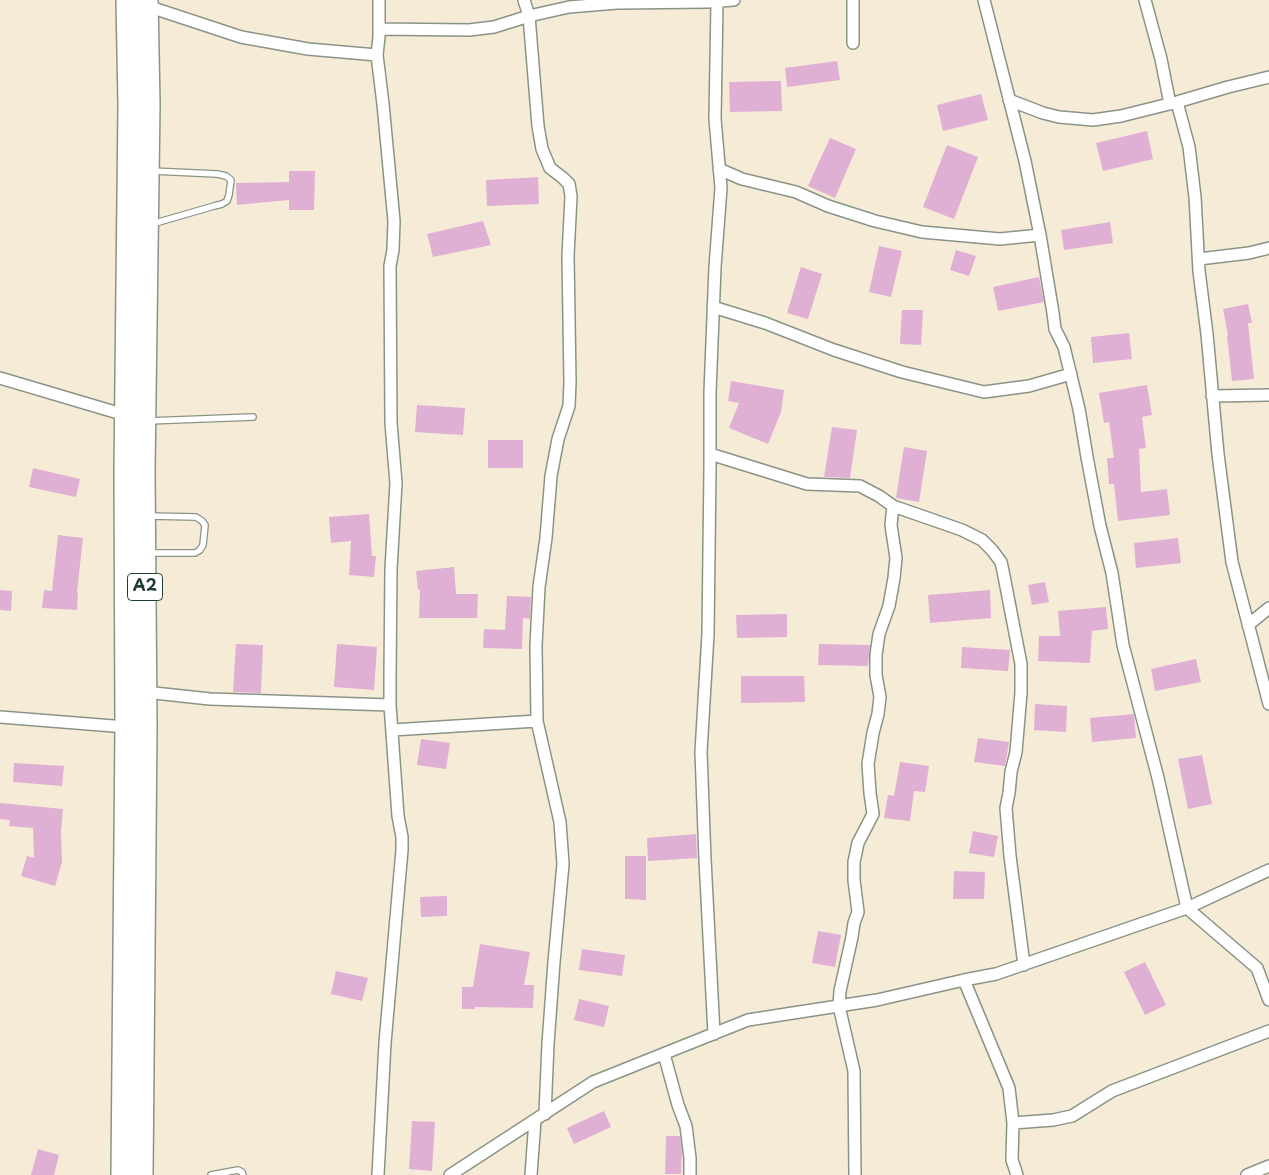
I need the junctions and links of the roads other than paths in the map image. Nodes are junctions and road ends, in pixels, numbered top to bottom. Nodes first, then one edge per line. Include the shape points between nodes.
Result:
1 (379, 0) edge
2 (524, 0) edge
3 (734, 0) edge
4 (853, 0) edge
5 (984, 0) edge
6 (1145, 0) edge
7 (662, 1) edge
8 (140, 2) edge
9 (717, 2) junction
10 (529, 16) junction
11 (379, 29) junction
12 (852, 43) dead end
13 (377, 55) junction
14 (1269, 77) edge
15 (1009, 100) junction
16 (1174, 103) junction
17 (148, 170) junction
18 (719, 170) junction
19 (147, 225) junction
20 (1040, 235) junction
21 (1269, 248) edge
22 (1198, 259) junction
23 (713, 307) junction
24 (1071, 374) junction
25 (0, 378) edge
26 (1269, 395) edge
27 (1212, 396) junction
28 (125, 415) junction
29 (252, 417) dead end
30 (145, 421) junction
31 (710, 454) junction
32 (892, 506) junction
33 (144, 515) junction
34 (144, 553) junction
35 (1269, 608) edge
36 (1248, 625) junction
37 (145, 692) junction
38 (1269, 704) edge
39 (390, 705) junction
40 (0, 717) edge
41 (537, 721) junction
42 (126, 727) junction
43 (392, 730) junction
44 (1269, 870) edge
45 (1187, 908) junction
46 (1024, 965) junction
47 (964, 980) junction
48 (1269, 1000) edge
49 (839, 1006) junction
50 (1269, 1031) edge
51 (714, 1034) junction
52 (664, 1054) junction
53 (545, 1114) junction
54 (535, 1120) junction
55 (1013, 1124) junction
56 (1269, 1166) edge
57 (122, 1175) edge
58 (142, 1175) edge
59 (211, 1175) edge
60 (243, 1175) edge
61 (378, 1175) edge
62 (450, 1175) edge
63 (531, 1175) edge
64 (690, 1175) edge
65 (855, 1175) edge
66 (1016, 1175) edge
67 (1247, 1175) edge

1 - 11 street
2 - 10 street
3 - 9 street
4 - 12 street
5 - 15 street
6 - 16 street
7 - 9 street
7 - 10 street via 569,7
8 - 13 street via 241,37 308,49
8 - 17 highway, A2 via 149,104
8 - 28 highway, A2 via 129,104
9 - 18 street
10 - 11 street via 494,27 469,30
10 - 41 street via 542,149 550,168 569,184 571,196 569,406 551,476 539,587
11 - 13 street
13 - 39 street via 394,221 390,266 391,423 396,483
14 - 16 street
15 - 16 street via 1044,114 1093,120
15 - 20 street
16 - 22 street via 1189,147
17 - 19 highway, A2
17 - 19 lane via 217,174 231,180 227,201 222,204
18 - 20 street via 796,192 875,221 922,232 1000,239
18 - 23 street via 721,188
19 - 30 highway, A2
20 - 24 street via 1055,329
21 - 22 street
22 - 27 street
23 - 24 street via 902,372 984,392 1029,386
23 - 31 street
24 - 45 street via 1112,573 1123,644
25 - 28 street
26 - 27 street
27 - 36 street via 1232,562
28 - 42 highway, A2
29 - 30 lane
30 - 33 highway, A2
31 - 32 street via 807,484 860,486
31 - 51 street via 708,634 701,752
32 - 46 street via 982,540 992,550 1003,571 1021,664 1016,752 1006,808
32 - 49 street via 896,558 889,606 876,655 880,697 868,764 873,814 858,843 854,862 858,912
33 - 34 highway, A2
33 - 34 lane via 196,517 205,525 200,550
34 - 37 highway, A2
35 - 36 street
36 - 38 street
37 - 39 street via 210,699
37 - 58 highway, A2
39 - 43 street
40 - 42 street
41 - 43 street
41 - 53 street via 560,822 563,864
42 - 57 highway, A2
43 - 61 street via 402,850 385,1043
44 - 45 street
45 - 46 street
45 - 48 street via 1256,968
46 - 47 street
47 - 49 street
47 - 55 street via 1009,1088
49 - 51 street via 748,1020
49 - 65 street via 854,1071
50 - 55 street via 1112,1091 1072,1116
51 - 52 street
52 - 53 street via 593,1082
52 - 64 street via 686,1126
53 - 54 street
54 - 62 street
54 - 63 street
55 - 66 street via 1012,1160
56 - 67 street
59 - 60 lane via 238,1170

